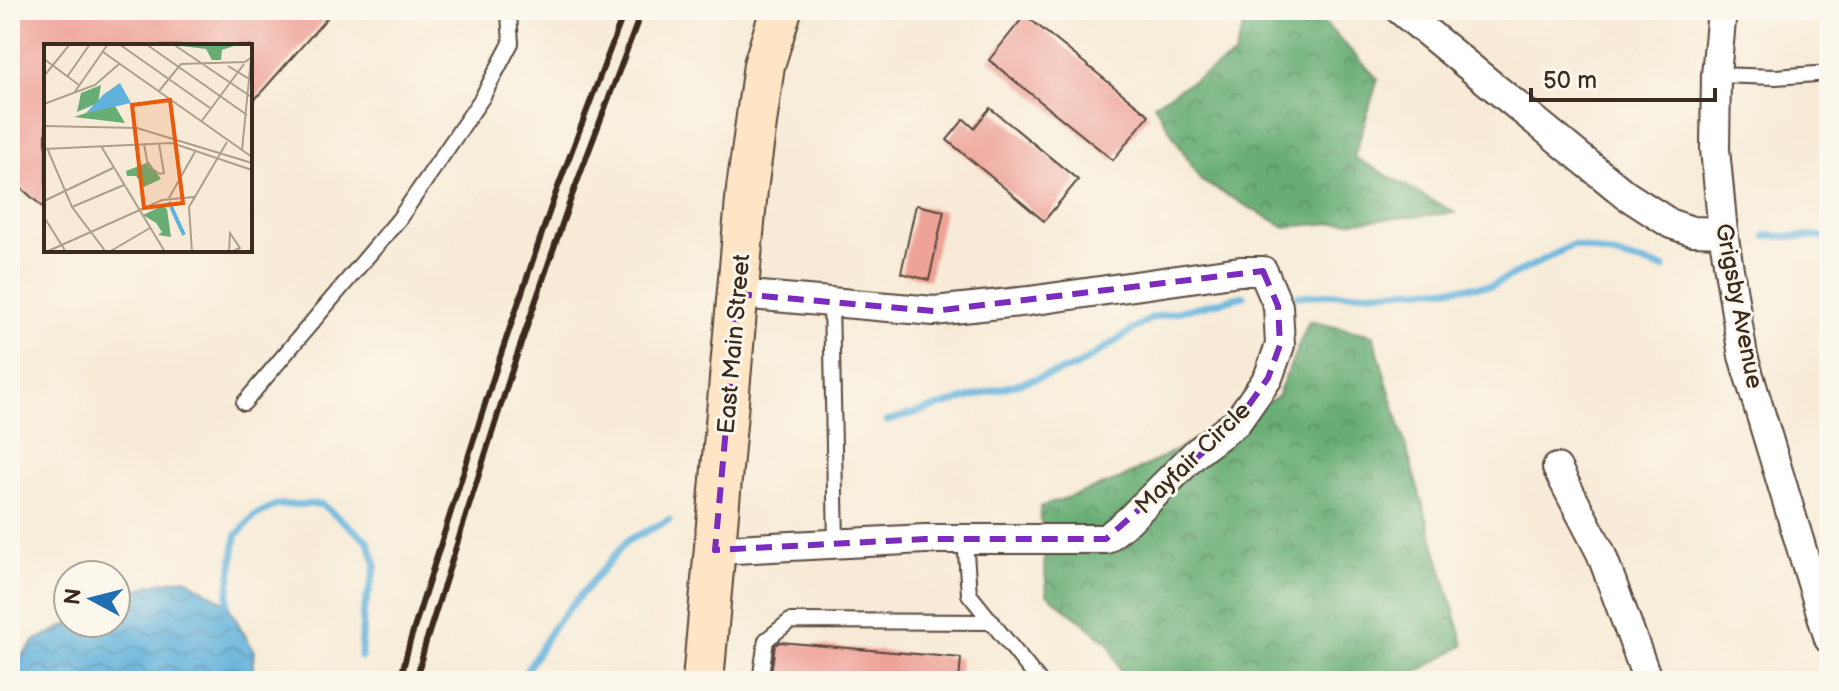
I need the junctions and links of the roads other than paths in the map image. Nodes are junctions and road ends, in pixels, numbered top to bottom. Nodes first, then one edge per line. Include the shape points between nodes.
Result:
1 (504, 10) edge
2 (781, 10) edge
3 (1400, 10) edge
4 (1722, 10) edge
5 (1829, 73) edge
6 (1716, 75) junction
7 (1723, 232) junction
8 (738, 294) junction
9 (831, 302) junction
10 (244, 403) dead end
11 (1557, 468) dead end
12 (965, 539) junction
13 (836, 543) junction
14 (715, 550) junction
15 (992, 622) junction
16 (1829, 639) edge
17 (703, 681) edge
18 (760, 681) edge
19 (1039, 681) edge
20 (1648, 681) edge

1 - 10 lane via 511,43 482,98 399,219
2 - 8 main road, East Main Street via 757,109
3 - 7 street via 1635,201 1671,224
4 - 6 street, Grigsby Avenue
5 - 6 lane
6 - 7 street, Grigsby Avenue via 1715,149
7 - 16 street, Grigsby Avenue via 1743,356
8 - 9 street, Mayfair Circle
8 - 14 main road, East Main Street
9 - 12 street, Mayfair Circle via 934,311 1263,271 1278,306 1280,345 1268,378 1237,422 1196,453 1129,520 1106,539
9 - 13 lane
11 - 20 street via 1601,553
12 - 13 street, Mayfair Circle
12 - 15 lane via 969,594
13 - 14 street, Mayfair Circle
14 - 17 main road, East Main Street
15 - 18 lane via 790,621 766,640
15 - 19 lane

